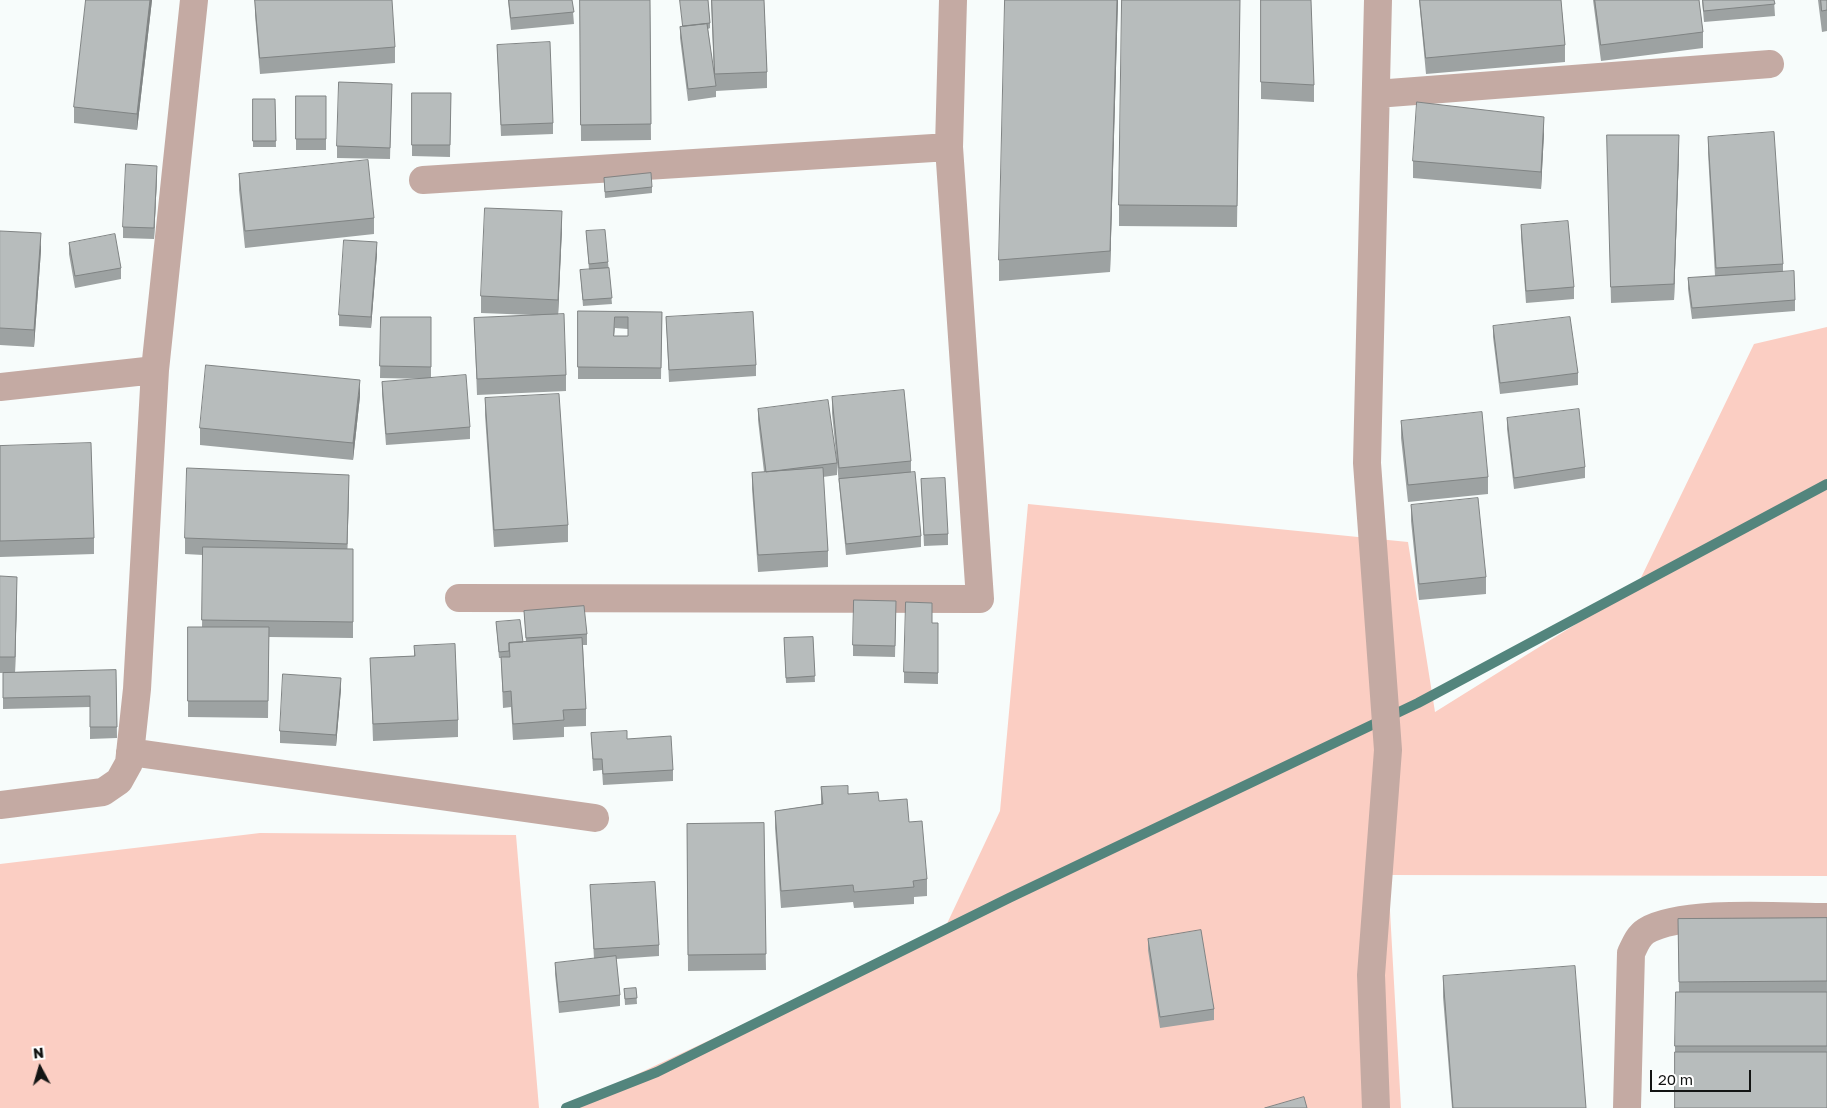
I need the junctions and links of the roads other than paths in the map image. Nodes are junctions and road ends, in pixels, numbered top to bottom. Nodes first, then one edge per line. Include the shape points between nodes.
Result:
1 (194, 0) edge
2 (953, 0) edge
3 (1378, 0) edge
4 (1770, 64) dead end
5 (1376, 94) junction
6 (949, 147) junction
7 (423, 180) dead end
8 (155, 370) junction
9 (0, 387) edge
10 (459, 598) dead end
11 (130, 752) junction
12 (0, 805) edge
13 (595, 818) dead end
14 (1827, 917) edge
15 (1376, 1108) edge
16 (1627, 1108) edge

1 - 8 street
2 - 6 street
3 - 5 street
4 - 5 street
5 - 15 street via 1367,463 1388,750 1371,975
6 - 7 street
6 - 10 street via 980,599
8 - 9 street
8 - 11 street via 137,689
11 - 12 street via 129,763 119,781 103,792
11 - 13 street
14 - 16 street via 1686,918 1646,931 1638,938 1631,953

